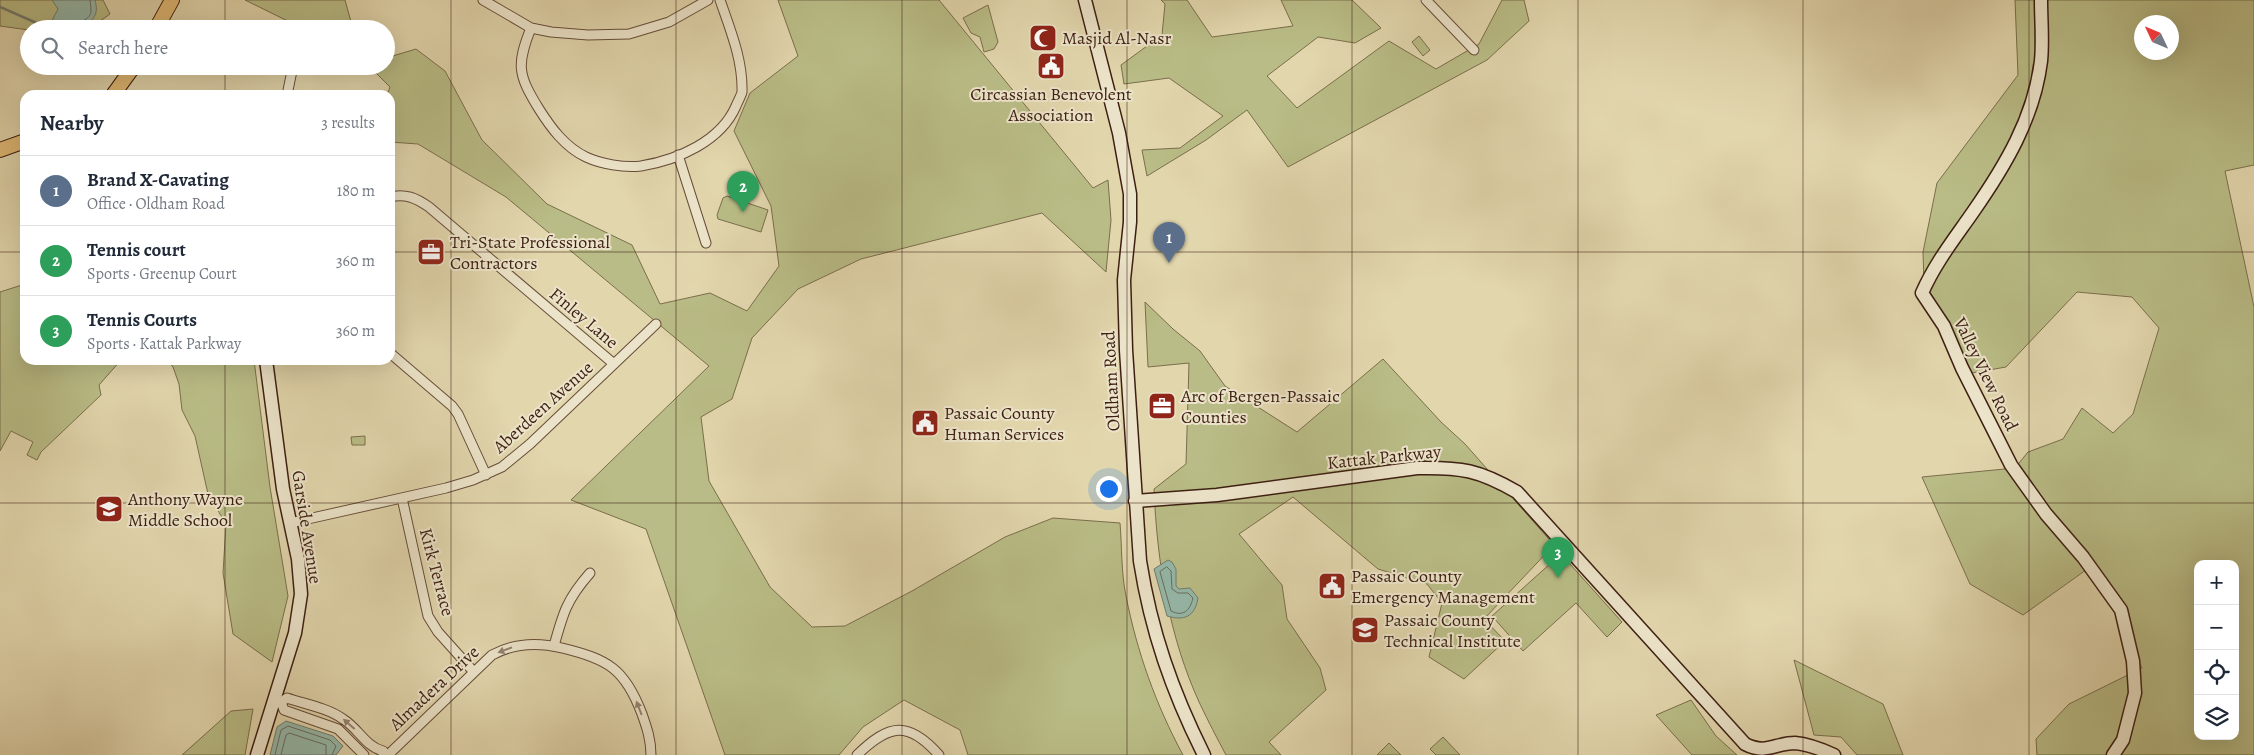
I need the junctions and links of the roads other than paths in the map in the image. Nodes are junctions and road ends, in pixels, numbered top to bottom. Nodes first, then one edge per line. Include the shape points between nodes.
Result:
1 (172, 0) edge
2 (483, 0) edge
3 (708, 0) edge
4 (720, 0) edge
5 (1085, 0) edge
6 (1426, 0) edge
7 (2041, 0) edge
8 (161, 20) edge
9 (531, 28) junction
10 (1474, 50) dead end
11 (127, 75) edge
12 (291, 75) edge
13 (117, 90) edge
14 (288, 90) edge
15 (20, 142) edge
16 (0, 150) edge
17 (678, 155) junction
18 (395, 196) edge
19 (706, 243) dead end
20 (656, 324) dead end
21 (395, 358) edge
22 (614, 364) junction
23 (267, 365) edge
24 (486, 475) junction
25 (402, 498) junction
26 (1135, 501) junction
27 (290, 523) junction
28 (590, 573) dead end
29 (554, 646) junction
30 (473, 671) junction
31 (277, 701) junction
32 (257, 755) edge
33 (364, 755) edge
34 (383, 755) edge
35 (388, 755) edge
36 (651, 755) edge
37 (858, 755) edge
38 (939, 755) edge
39 (1204, 755) edge
40 (1834, 755) edge
41 (2113, 755) edge

1 - 8 main road
2 - 9 street
3 - 9 street via 669,22 629,34 588,35
4 - 17 street via 738,54 742,93 731,117 713,137
5 - 26 street, Oldham Road via 1120,133 1130,194 1124,280
6 - 10 street
7 - 41 street, Valley View Road via 2041,61 2035,94 2024,125 2000,171 1934,268 1922,293 1944,326 2011,465 2121,610 2133,661 2135,693 2123,740
9 - 17 street via 520,68 524,84 548,124 565,143 586,157 618,166 641,166
11 - 13 main road
12 - 14 street
15 - 16 main road
17 - 19 street
18 - 22 street, Finley Lane via 410,196 429,207
20 - 22 street, Aberdeen Avenue
21 - 24 street via 452,406
22 - 24 street, Aberdeen Avenue via 512,460
23 - 27 street, Garside Avenue
24 - 25 street, Aberdeen Avenue
25 - 27 street, Aberdeen Avenue
25 - 30 street, Kirk Terrace via 428,616
26 - 39 street, Oldham Road via 1140,561 1152,625 1182,711
26 - 40 street, Kattak Parkway via 1217,495 1417,468 1450,467 1476,472 1517,492 1745,744 1771,750 1798,743
27 - 31 street, Garside Avenue via 301,594 295,633
28 - 29 street via 566,606
29 -> 30 street, Almadera Drive via 529,644 508,648 492,655
36 -> 29 street, Almadera Drive via 649,734 627,682 596,657
30 - 35 street, Almadera Drive
31 - 32 street, Garside Avenue
31 - 33 street via 284,710 338,729
34 -> 31 street via 383,751 374,749 339,716 287,698
37 - 38 street via 880,734 903,730 922,738

